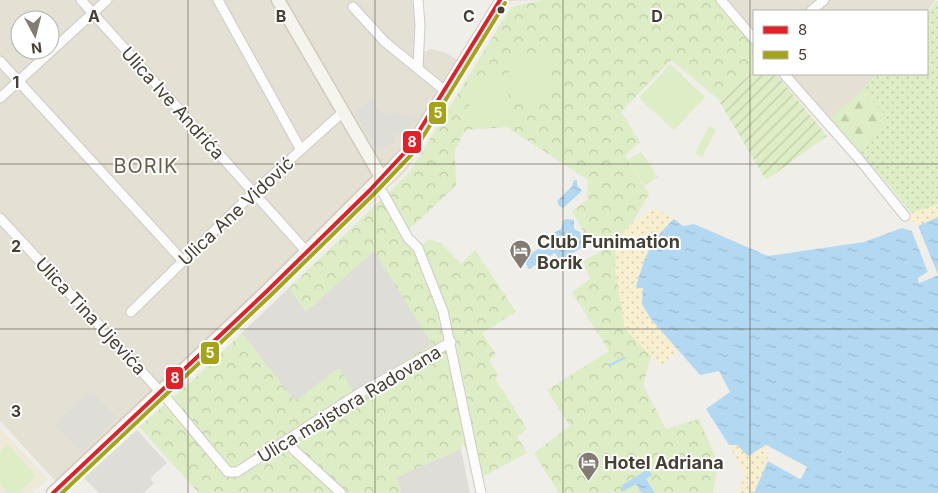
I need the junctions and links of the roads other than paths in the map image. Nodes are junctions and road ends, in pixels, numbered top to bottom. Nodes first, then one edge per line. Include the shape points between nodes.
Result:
1 (81, 0) edge
2 (107, 0) edge
3 (218, 0) edge
4 (278, 0) edge
5 (418, 0) edge
6 (500, 0) edge
7 (722, 0) edge
8 (824, 0) edge
9 (353, 7) dead end
10 (812, 10) edge
11 (93, 13) junction
12 (753, 37) edge
13 (0, 60) edge
14 (418, 68) junction
15 (785, 75) edge
16 (19, 81) junction
17 (444, 90) junction
18 (0, 98) edge
19 (342, 112) junction
20 (301, 150) junction
21 (382, 177) junction
22 (254, 192) junction
23 (383, 193) dead end
24 (904, 216) dead end
25 (0, 218) edge
26 (306, 251) junction
27 (183, 261) junction
28 (131, 312) dead end
29 (451, 342) junction
30 (161, 392) junction
31 (287, 439) junction
32 (53, 493) edge
33 (342, 493) edge
34 (481, 493) edge

1 - 11 street, Ulica Ive Andrića
2 - 11 street
3 - 20 street
4 - 19 street
5 - 14 street
6 - 17 street
7 - 12 street
8 - 10 street
9 - 14 street via 385,42
11 - 16 street
11 - 22 street, Ulica Ive Andrića
13 - 16 street
14 - 17 street
15 - 24 street
16 - 18 street
16 - 27 street
17 - 21 street via 408,149
19 - 20 street, Ulica Ane Vidović
19 - 21 street
20 - 22 street, Ulica Ane Vidović
21 - 26 street
22 - 26 street, Ulica Ive Andrića
22 - 27 street, Ulica Ane Vidović
23 - 29 street via 408,238 418,248 444,311
25 - 30 street, Ulica Tina Ujevića
26 - 30 street
27 - 28 street, Ulica Ane Vidović
29 - 31 street, Ulica majstora Radovana via 358,394
29 - 34 street, Ulica majstora Radovana
30 - 31 street, Ulica majstora Radovana via 228,472 237,472
30 - 32 street
31 - 33 street via 294,450

